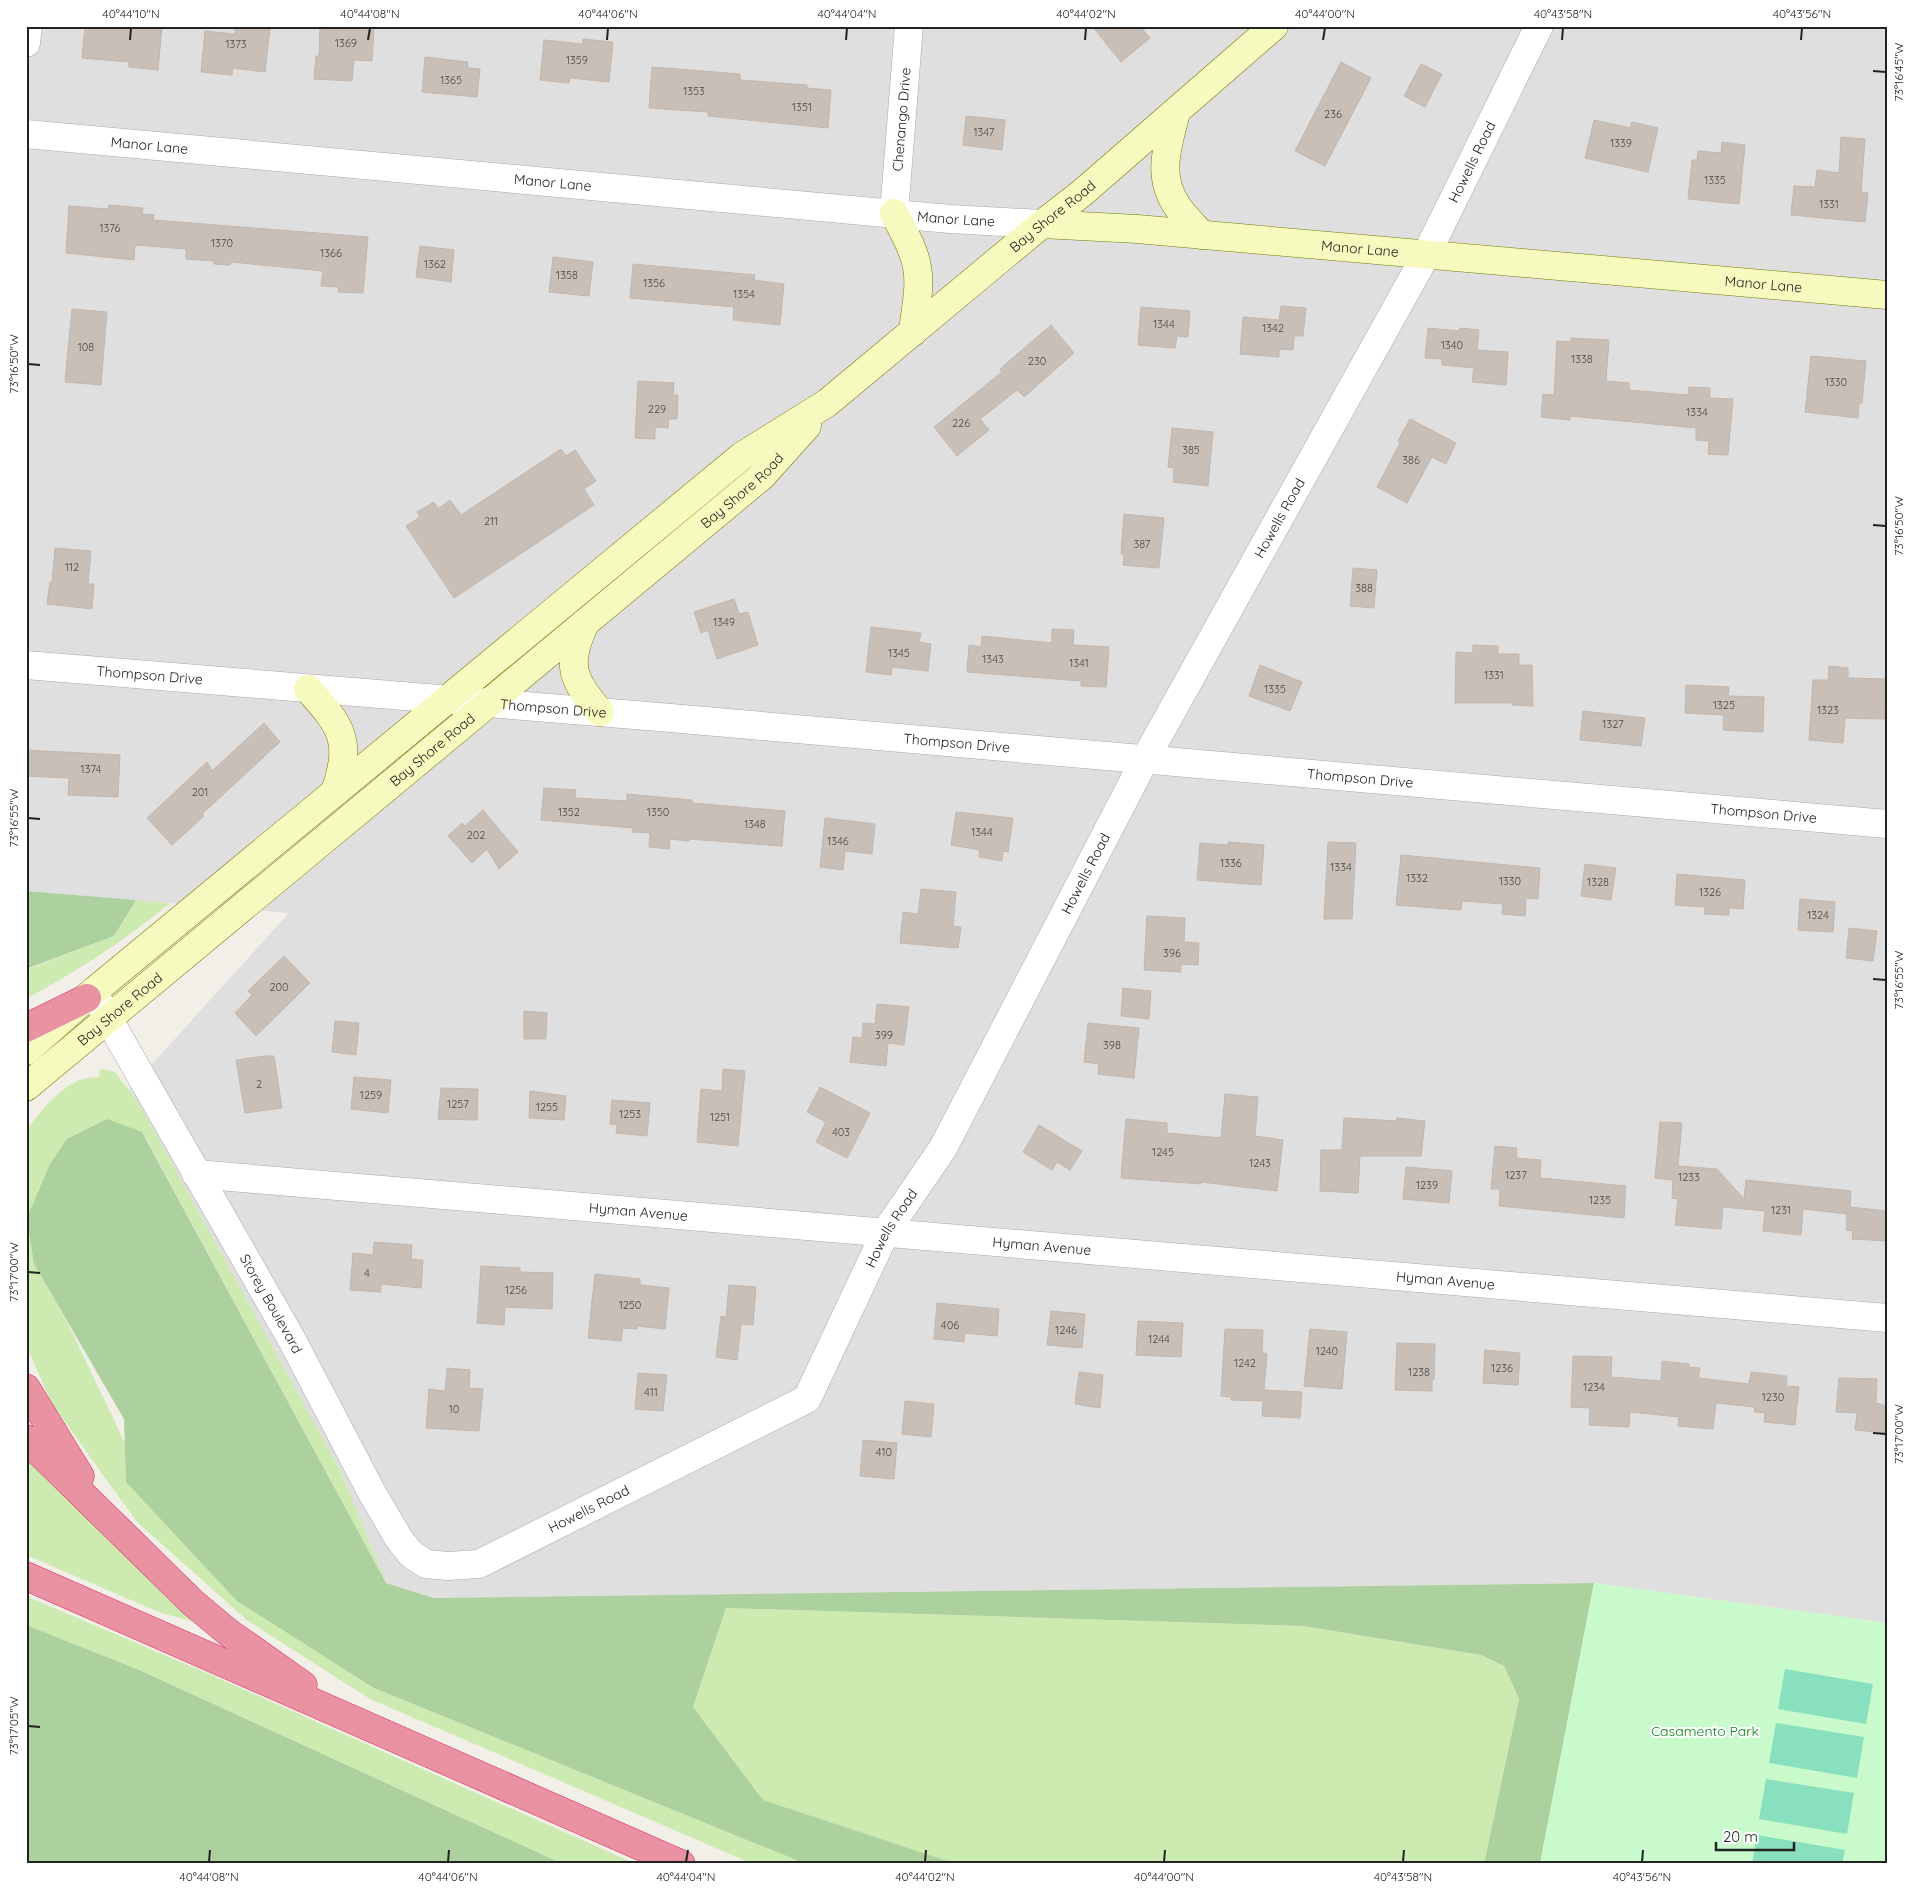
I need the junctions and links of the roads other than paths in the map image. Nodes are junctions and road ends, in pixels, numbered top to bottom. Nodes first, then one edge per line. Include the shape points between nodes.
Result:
1 (28, 26) edge
2 (909, 26) edge
3 (1274, 26) edge
4 (1540, 26) edge
5 (26, 43) edge
6 (1176, 112) junction
7 (26, 134) edge
8 (894, 213) junction
9 (1042, 224) junction
10 (1202, 235) junction
11 (1426, 255) junction
12 (1887, 295) edge
13 (912, 332) junction
14 (827, 403) junction
15 (585, 623) junction
16 (26, 665) edge
17 (308, 689) junction
18 (448, 700) junction
19 (487, 703) junction
20 (600, 712) junction
21 (1144, 761) junction
22 (335, 792) junction
23 (1887, 824) edge
24 (90, 995) junction
25 (107, 1019) junction
26 (26, 1028) edge
27 (26, 1051) edge
28 (26, 1087) edge
29 (196, 1174) junction
30 (885, 1233) junction
31 (1887, 1318) edge
32 (26, 1388) edge
33 (26, 1439) edge
34 (107, 1518) junction
35 (480, 1564) joint
36 (26, 1576) edge
37 (357, 1722) junction
38 (681, 1864) edge

1 - 5 street
2 - 8 street, Chenango Drive
3 - 6 main road, Bay Shore Road
4 - 11 street, Howells Road
6 - 9 main road, Bay Shore Road
6 - 10 main road via 1165,161 1165,182 1178,207
7 - 8 street, Manor Lane
8 - 9 street, Manor Lane
8 - 13 main road via 917,265 918,290
9 - 10 main road, Manor Lane
9 - 13 main road, Bay Shore Road
10 - 11 main road, Manor Lane
11 - 12 main road, Manor Lane
11 - 21 street, Howells Road
13 - 14 main road, Bay Shore Road
14 - 15 main road, Bay Shore Road via 762,476
14 - 18 main road, Bay Shore Road via 742,456
15 - 19 main road, Bay Shore Road
15 - 20 main road via 577,640 573,663 580,687
16 - 17 street, Thompson Drive
17 - 18 street, Thompson Drive
17 - 22 main road via 334,720 342,739 344,755
18 - 19 street, Thompson Drive
18 - 22 main road, Bay Shore Road
19 - 20 street, Thompson Drive
19 - 25 main road, Bay Shore Road
20 - 21 street, Thompson Drive
21 - 23 street, Thompson Drive
21 - 30 street, Howells Road via 942,1148
22 - 24 main road, Bay Shore Road
24 - 25 street, Storey Boulevard
24 - 26 highway
24 - 27 main road, Bay Shore Road
25 - 28 main road, Bay Shore Road
25 - 29 street, Storey Boulevard
29 - 30 street, Hyman Avenue
29 - 35 street, Storey Boulevard via 292,1340 399,1539 411,1554 426,1564
30 - 31 street, Hyman Avenue
30 - 35 street, Howells Road via 807,1399
32 - 34 highway
33 - 34 highway
34 - 37 highway via 217,1623
36 - 37 highway
37 - 38 highway

